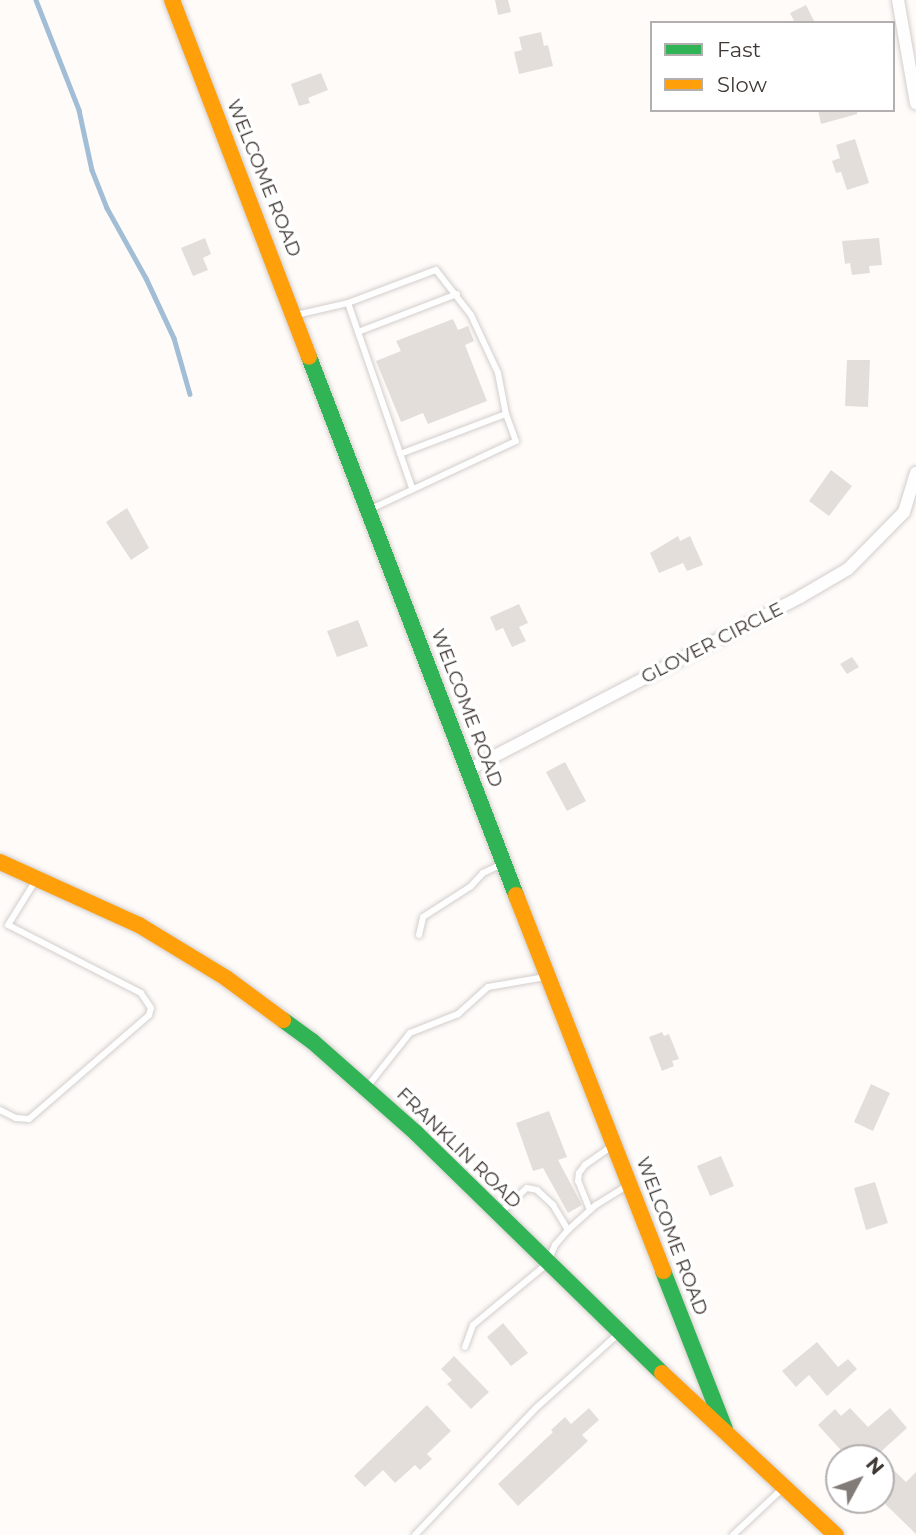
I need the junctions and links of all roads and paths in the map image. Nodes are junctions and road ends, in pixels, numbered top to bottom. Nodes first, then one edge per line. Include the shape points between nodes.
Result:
1 (172, 0) edge
2 (898, 0) edge
3 (916, 103) edge
4 (457, 294) junction
5 (348, 303) junction
6 (296, 315) junction
7 (358, 332) junction
8 (506, 414) junction
9 (400, 454) junction
10 (916, 473) edge
11 (412, 488) junction
12 (369, 509) junction
13 (468, 770) junction
14 (0, 862) edge
15 (504, 863) junction
16 (37, 878) junction
17 (0, 922) edge
18 (8, 925) junction
19 (419, 935) dead end
20 (547, 976) junction
21 (366, 1088) junction
22 (0, 1110) edge
23 (614, 1145) junction
24 (629, 1185) junction
25 (590, 1210) junction
26 (498, 1215) junction
27 (568, 1230) junction
28 (547, 1264) junction
29 (619, 1334) junction
30 (465, 1347) dead end
31 (725, 1429) junction
32 (784, 1486) junction
33 (415, 1535) edge
34 (733, 1535) edge
35 (836, 1535) edge

1 - 6 street, WELCOME ROAD
2 - 3 street
4 - 5 lane via 436,270
4 - 7 lane
4 - 8 lane via 498,373
5 - 6 lane
5 - 7 lane
6 - 12 street, WELCOME ROAD
7 - 9 lane
8 - 9 lane
8 - 11 lane via 516,441
9 - 11 lane
10 - 13 street, GLOVER CIRCLE via 904,512 848,569
11 - 12 lane
12 - 13 street, WELCOME ROAD
13 - 15 street, WELCOME ROAD
14 - 16 street, FRANKLIN ROAD
15 - 19 lane via 483,873 423,918
15 - 20 street, WELCOME ROAD
16 - 18 lane
16 - 21 street, FRANKLIN ROAD via 139,925 226,978 312,1041
17 - 18 lane
18 - 22 lane via 142,993 151,1008 149,1015 29,1119
20 - 21 lane via 488,986 458,1014 410,1033
20 - 23 street, WELCOME ROAD
21 - 26 street, FRANKLIN ROAD
23 - 24 street, WELCOME ROAD
23 - 25 lane via 579,1173
24 - 25 lane
24 - 31 street, WELCOME ROAD
25 - 27 lane
26 - 27 lane via 527,1188 537,1190
26 - 28 street, FRANKLIN ROAD
27 - 28 lane
28 - 29 street, FRANKLIN ROAD
28 - 30 lane via 473,1325
29 - 31 street, FRANKLIN ROAD
29 - 33 lane via 536,1408
31 - 32 street, FRANKLIN ROAD
32 - 34 lane
32 - 35 street, FRANKLIN ROAD

